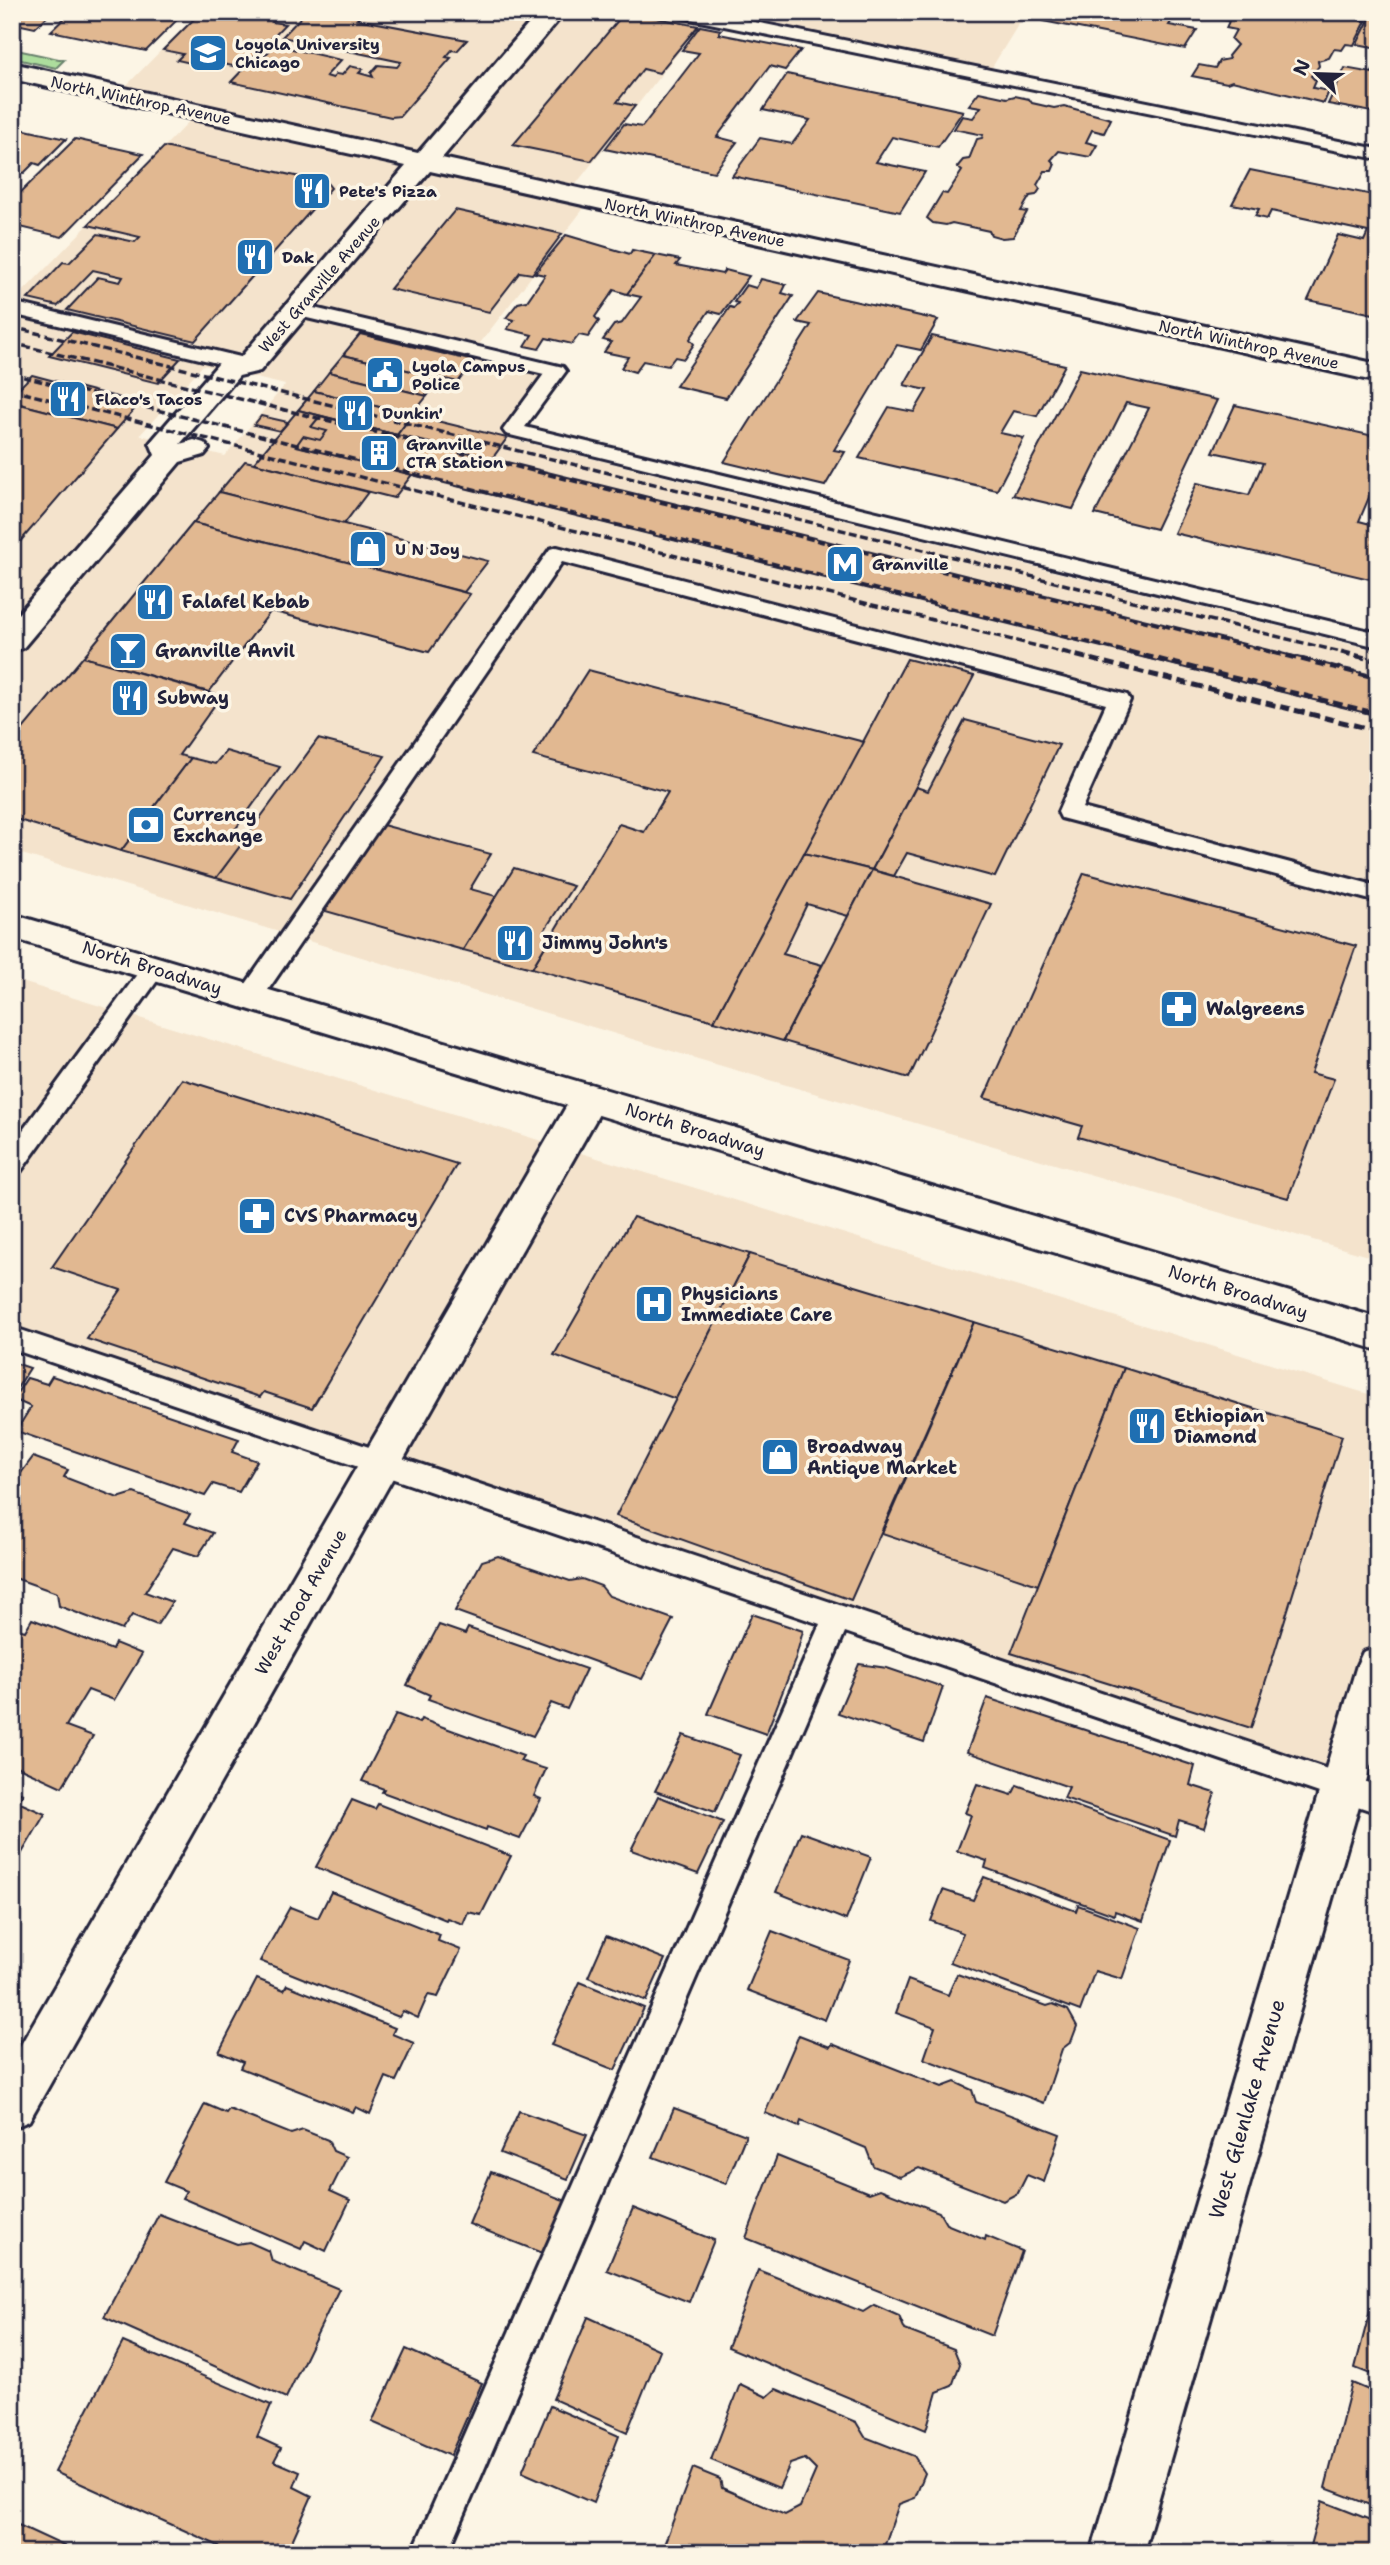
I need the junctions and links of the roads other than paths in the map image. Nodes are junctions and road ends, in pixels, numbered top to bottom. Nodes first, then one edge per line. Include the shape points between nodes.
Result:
1 (553, 12) edge
2 (680, 12) edge
3 (12, 72) edge
4 (1378, 154) edge
5 (424, 162) junction
6 (12, 307) edge
7 (298, 310) junction
8 (250, 365) junction
9 (1378, 373) edge
10 (1378, 640) edge
11 (12, 641) edge
12 (1378, 894) edge
13 (12, 926) edge
14 (154, 968) junction
15 (250, 997) junction
16 (590, 1098) junction
17 (12, 1164) edge
18 (1378, 1335) edge
19 (12, 1338) edge
20 (381, 1462) junction
21 (837, 1617) junction
22 (1378, 1665) edge
23 (1360, 1794) edge
24 (12, 2105) edge
25 (430, 2553) edge
26 (1117, 2553) edge

1 - 5 street, West Granville Avenue
2 - 4 lane
3 - 5 street, North Winthrop Avenue
5 - 7 street, West Granville Avenue
5 - 9 street, North Winthrop Avenue
6 - 8 lane
7 - 8 street, West Granville Avenue
7 - 10 lane via 556,371 513,430
8 - 11 street, West Granville Avenue via 258,376 194,450 170,456
12 - 15 lane via 1069,812 1119,700 557,554
13 - 14 street, North Broadway
14 - 15 street, North Broadway
14 - 17 lane
15 - 16 street, North Broadway
16 - 18 street, North Broadway
16 - 20 street, West Hood Avenue
19 - 20 lane
20 - 21 lane
20 - 24 street, West Hood Avenue
21 - 23 lane
21 - 25 lane
22 - 23 street, West Glenlake Avenue
23 - 26 street, West Glenlake Avenue

